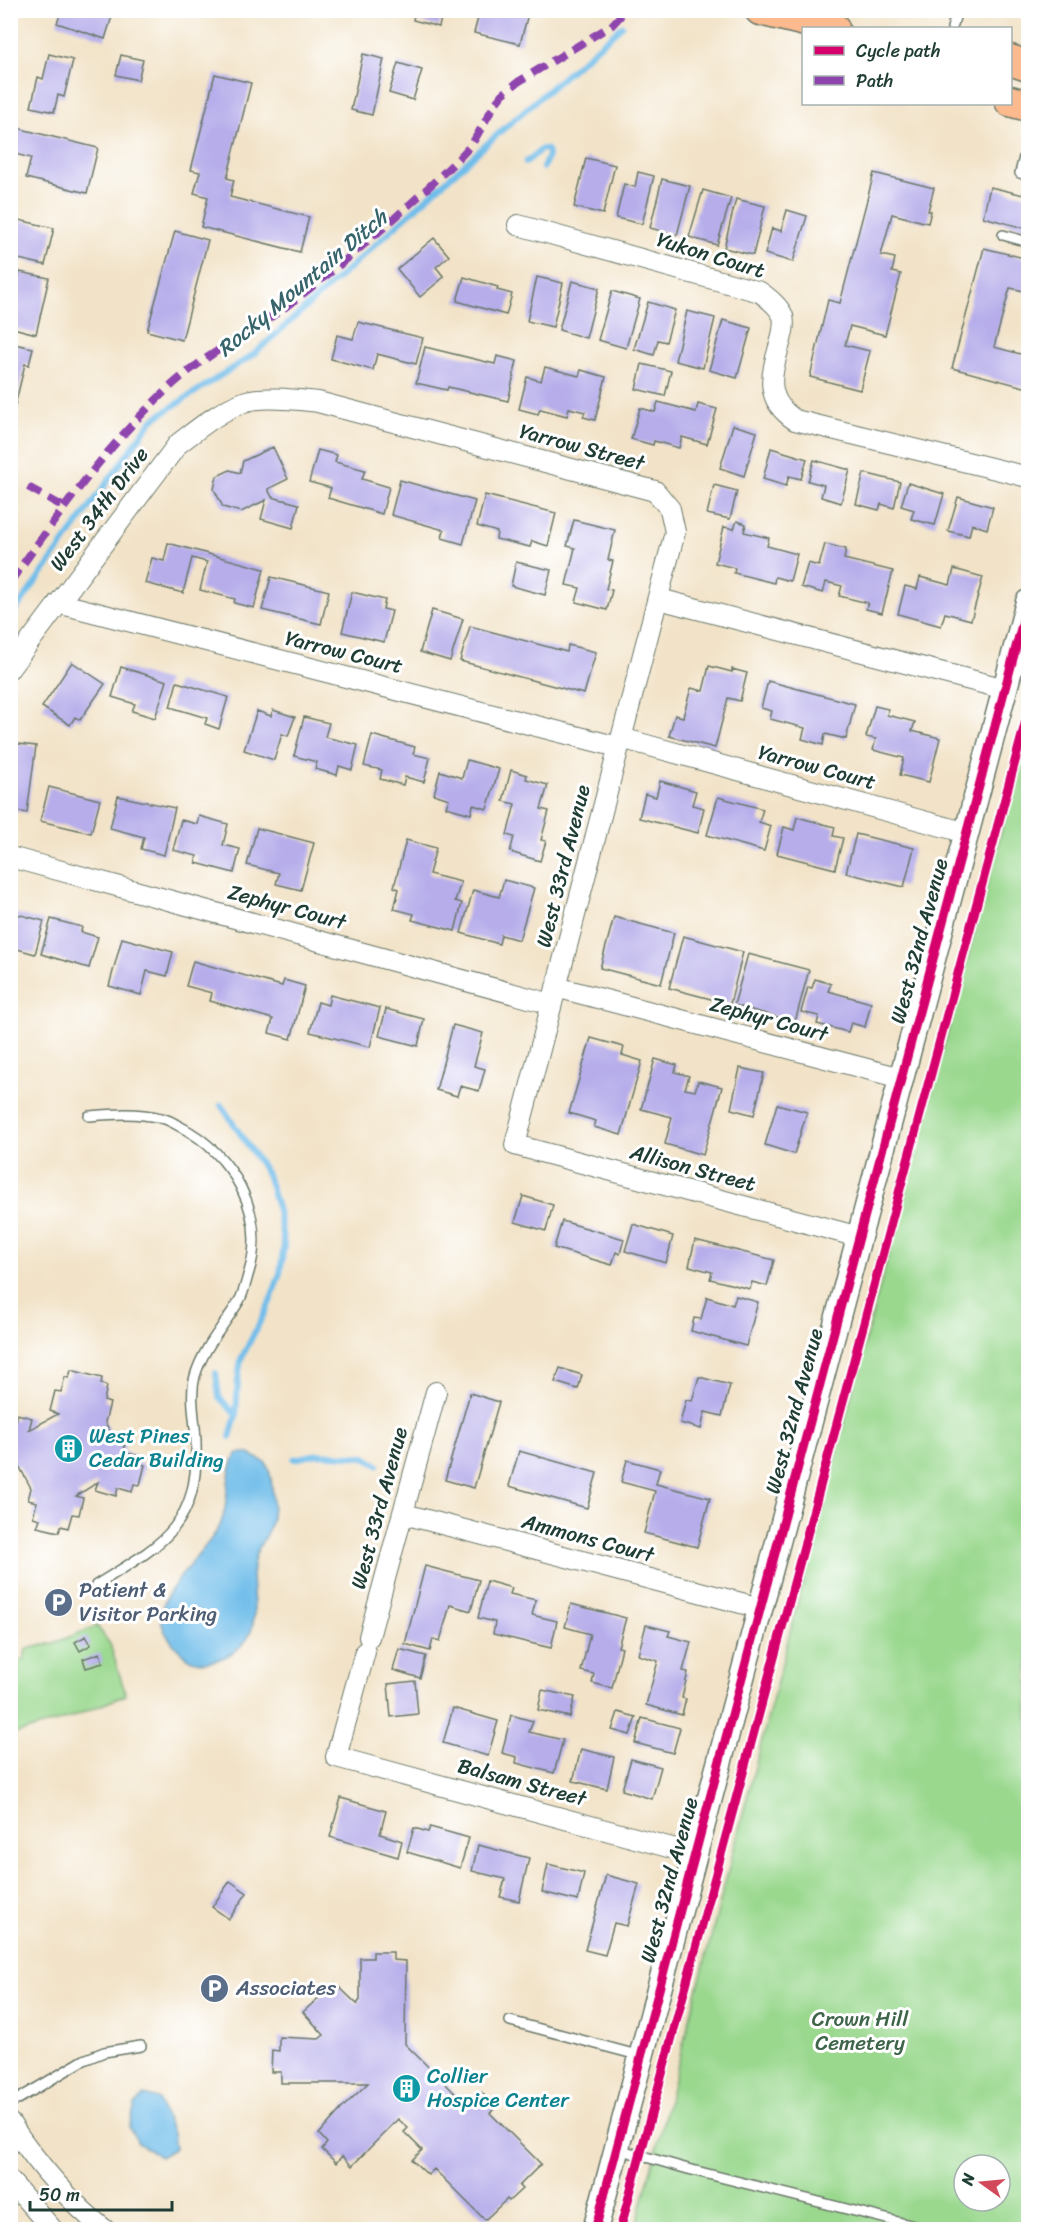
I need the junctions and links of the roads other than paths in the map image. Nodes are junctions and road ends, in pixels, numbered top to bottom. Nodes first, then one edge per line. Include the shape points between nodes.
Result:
1 (760, 10) edge
2 (957, 10) edge
3 (830, 27) edge
4 (952, 27) edge
5 (1012, 60) edge
6 (1029, 66) edge
7 (1012, 101) edge
8 (1029, 106) edge
9 (1029, 141) edge
10 (1027, 156) edge
11 (1029, 176) edge
12 (518, 225) dead end
13 (1003, 235) dead end
14 (1029, 242) edge
15 (246, 401) joint
16 (1029, 477) edge
17 (659, 599) junction
18 (1029, 602) edge
19 (58, 603) junction
20 (10, 668) edge
21 (1005, 689) junction
22 (619, 742) junction
23 (967, 833) junction
24 (10, 857) edge
25 (553, 995) junction
26 (901, 1078) junction
27 (89, 1116) dead end
28 (515, 1145) joint
29 (859, 1237) junction
30 (436, 1392) dead end
31 (404, 1514) junction
32 (96, 1584) dead end
33 (760, 1608) junction
34 (336, 1757) joint
35 (694, 1854) junction
36 (510, 2021) dead end
37 (141, 2046) dead end
38 (640, 2056) junction
39 (10, 2104) edge
40 (10, 2122) edge
41 (615, 2148) junction
42 (10, 2181) edge
43 (53, 2229) edge
44 (105, 2229) edge
45 (595, 2229) edge
46 (930, 2229) edge

1 - 3 main road
2 - 4 lane
5 - 6 main road
7 - 8 main road
9 - 10 lane
10 - 11 lane via 1020,174
12 - 16 street, Yukon Court via 760,292 783,317 772,386 779,407 795,420
13 - 14 lane
15 - 17 street, Yarrow Street via 285,398 318,402 655,491 670,509 675,532
15 - 19 street, West 34th Drive via 212,418 178,444
17 - 21 street
17 - 22 street, West 33rd Avenue
18 - 21 street, West 32nd Avenue
19 - 20 street, West 34th Drive
19 - 22 street, Yarrow Court
21 - 23 street, West 32nd Avenue
22 - 23 street, Yarrow Court
22 - 25 street, West 33rd Avenue
23 - 26 street, West 32nd Avenue
24 - 25 street, Zephyr Court
25 - 26 street, Zephyr Court
25 - 28 street, West 33rd Avenue
26 - 29 street, West 32nd Avenue
27 - 32 lane via 133,1113 163,1118 195,1134 219,1153 237,1178 250,1208 253,1239 250,1268 240,1299 204,1355 195,1377 197,1467 191,1497 177,1526 156,1545
28 - 29 street, Allison Street
29 - 33 street, West 32nd Avenue
30 - 31 street, West 33rd Avenue
31 - 33 street, Ammons Court
31 - 34 street, West 33rd Avenue
33 - 35 street, West 32nd Avenue
34 - 35 street, Balsam Street
35 - 38 street, West 32nd Avenue
36 - 38 lane
37 - 39 lane via 104,2052
38 - 41 street, West 32nd Avenue
40 - 44 street via 65,2194
41 - 45 street, West 32nd Avenue
41 - 46 lane
42 - 43 street

